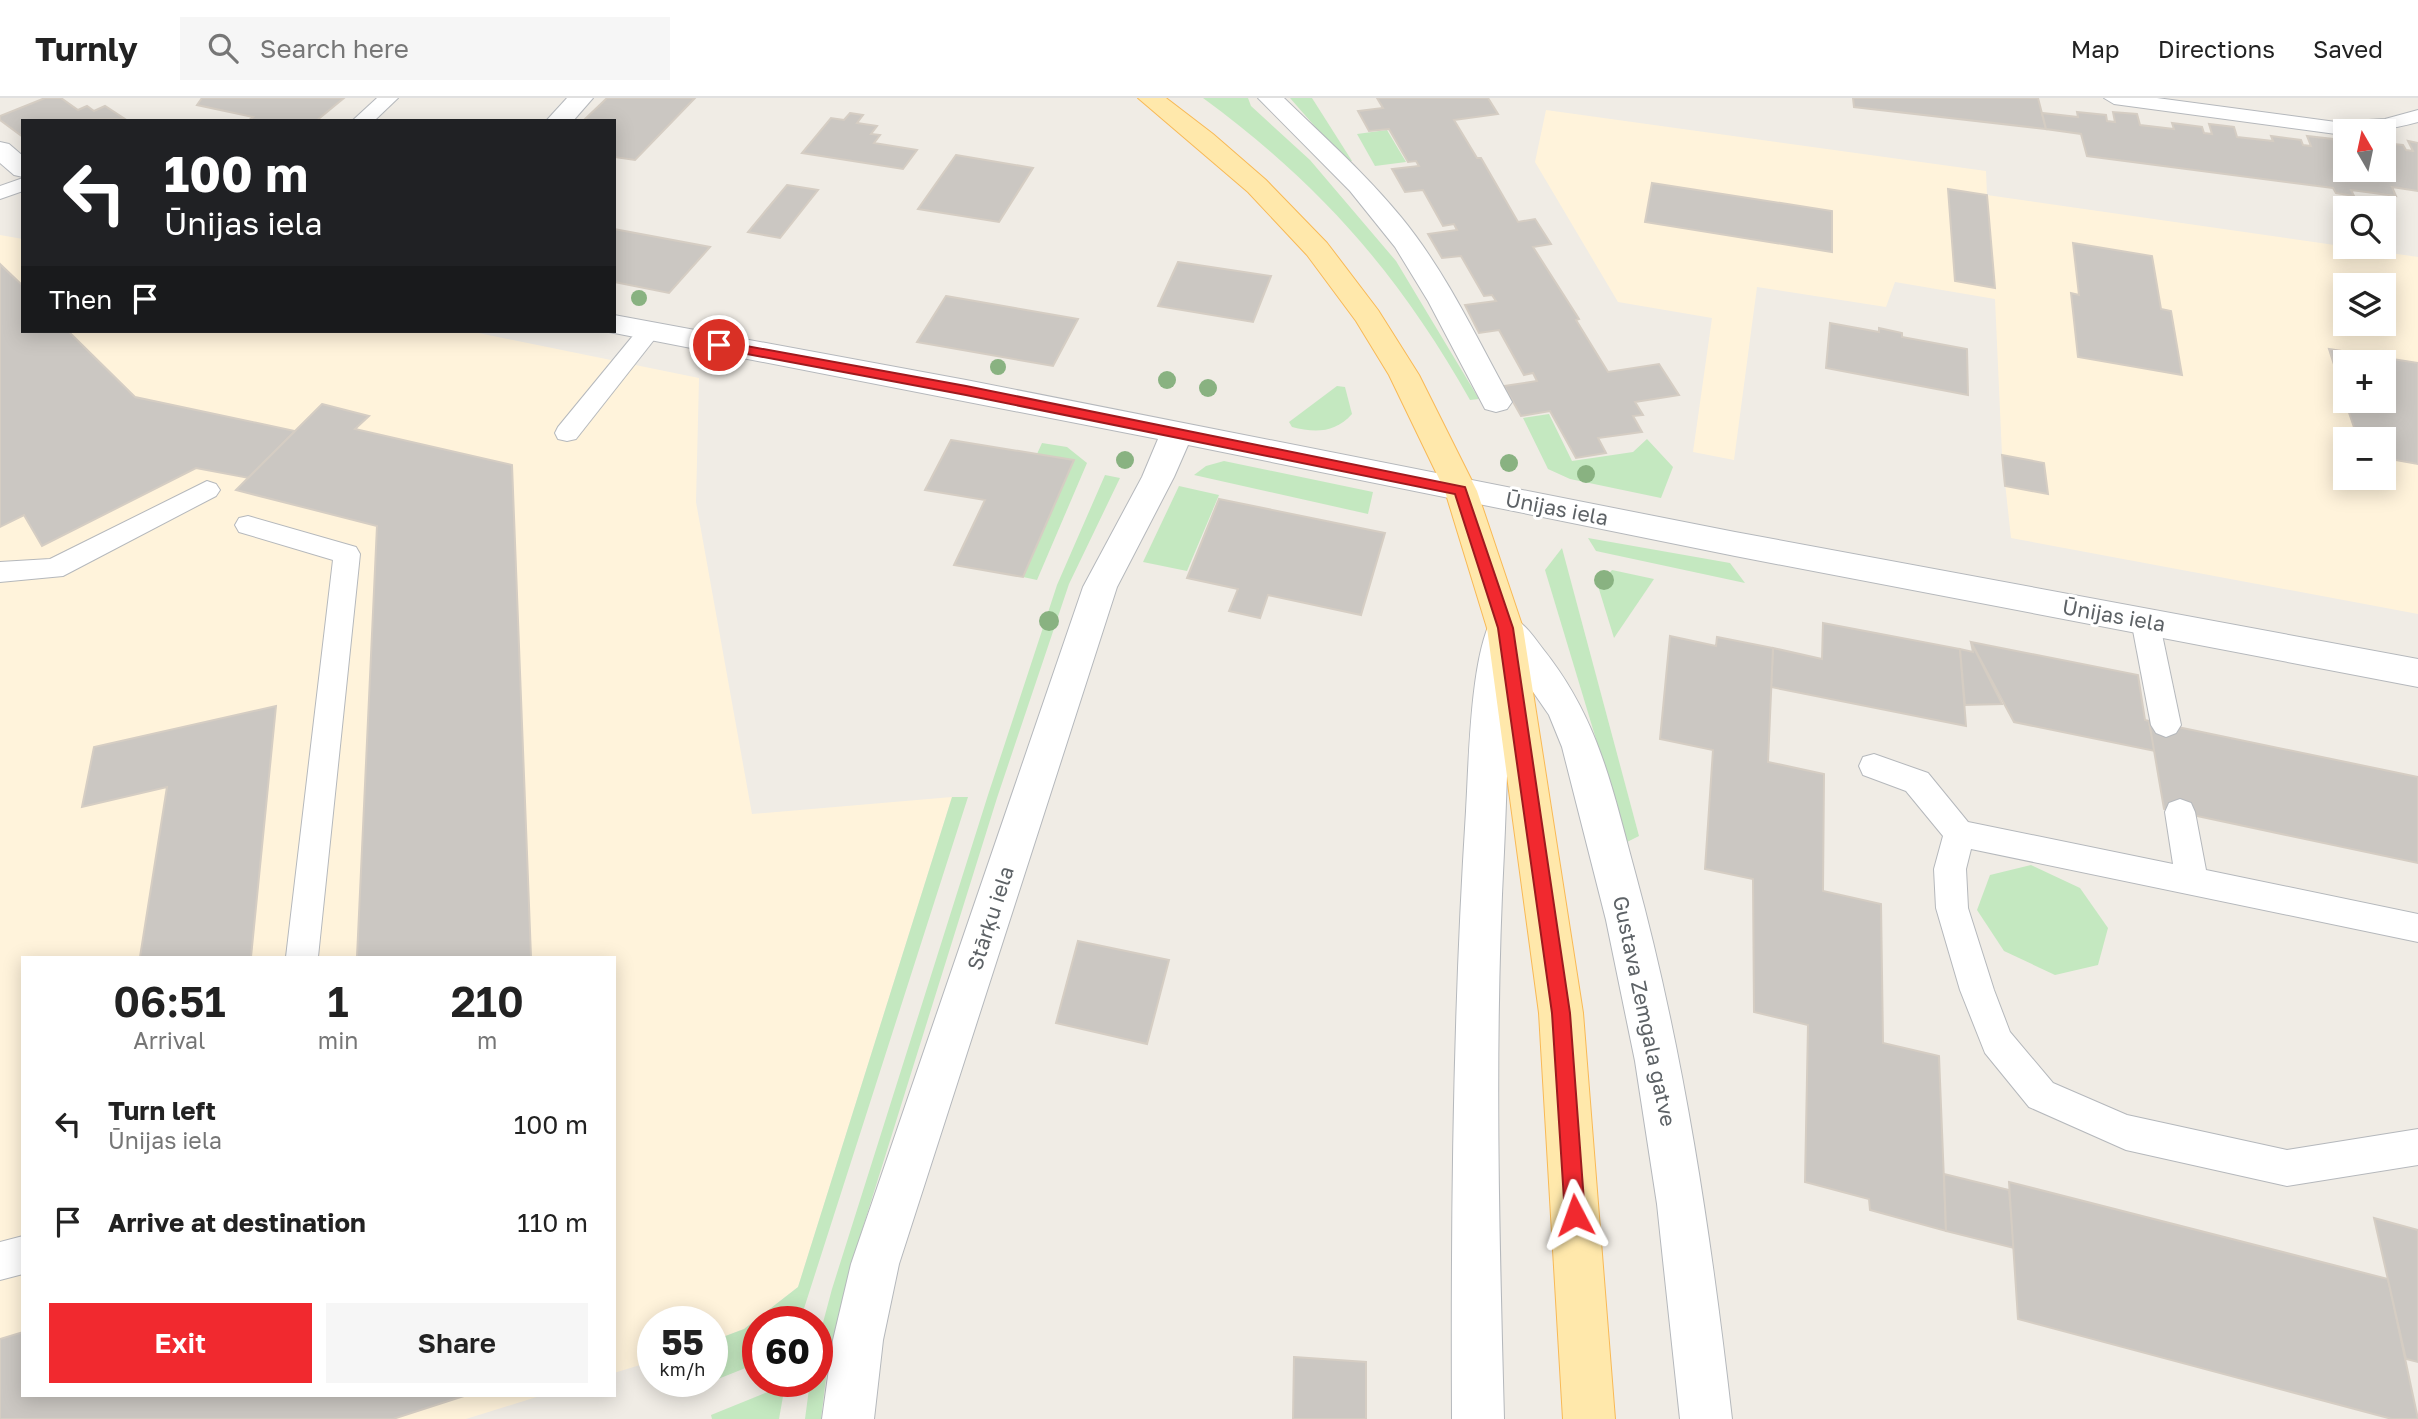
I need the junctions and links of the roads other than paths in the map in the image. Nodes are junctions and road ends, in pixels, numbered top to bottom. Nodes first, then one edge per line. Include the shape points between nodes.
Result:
1 (388, 98) edge
2 (581, 98) edge
3 (1150, 98) edge
4 (1270, 98) edge
5 (2114, 98) edge
6 (2418, 116) edge
7 (364, 119) edge
8 (561, 119) edge
9 (0, 150) edge
10 (21, 167) edge
11 (21, 185) edge
12 (0, 193) edge
13 (616, 324) edge
14 (649, 331) junction
15 (1496, 402) dead end
16 (566, 433) dead end
17 (1177, 433) junction
18 (207, 490) dead end
19 (1461, 491) junction
20 (248, 525) dead end
21 (0, 572) edge
22 (2145, 620) junction
23 (1505, 628) junction
24 (2418, 673) edge
25 (2165, 725) dead end
26 (1874, 765) dead end
27 (2180, 812) dead end
28 (1959, 834) junction
29 (2192, 880) junction
30 (2418, 928) edge
31 (302, 956) edge
32 (2418, 1147) edge
33 (21, 1256) edge
34 (0, 1261) edge
35 (848, 1419) edge
36 (1478, 1419) edge
37 (1589, 1419) edge
38 (1706, 1419) edge

1 - 7 lane
2 - 8 street
3 - 19 main road, Gustava Zemgala gatve via 1257,186 1317,249 1404,375
4 - 15 street via 1379,208 1407,243 1434,284
5 - 6 lane via 2336,128 2385,125
9 - 10 street
11 - 12 lane
13 - 14 street, Ūnijas iela
14 - 16 lane
14 - 17 street, Ūnijas iela
17 - 19 street, Ūnijas iela
17 - 35 street, Stārķu iela via 1100,587 875,1264 858,1340
18 - 21 lane via 54,569
19 - 22 street, Ūnijas iela
19 - 23 main road, Gustava Zemgala gatve
20 - 31 lane via 346,554
22 - 24 street, Ūnijas iela
22 - 25 lane
23 - 36 street via 1494,671 1479,920
23 - 37 main road, Gustava Zemgala gatve via 1561,1013
23 - 38 street, Gustava Zemgala gatve via 1541,671 1576,732 1623,901 1666,1102
26 - 28 lane via 1916,782
27 - 29 lane
28 - 29 lane
28 - 32 lane via 1950,869 1952,908 1977,990 1997,1042 2041,1095 2126,1132 2287,1168
29 - 30 lane
33 - 34 lane

